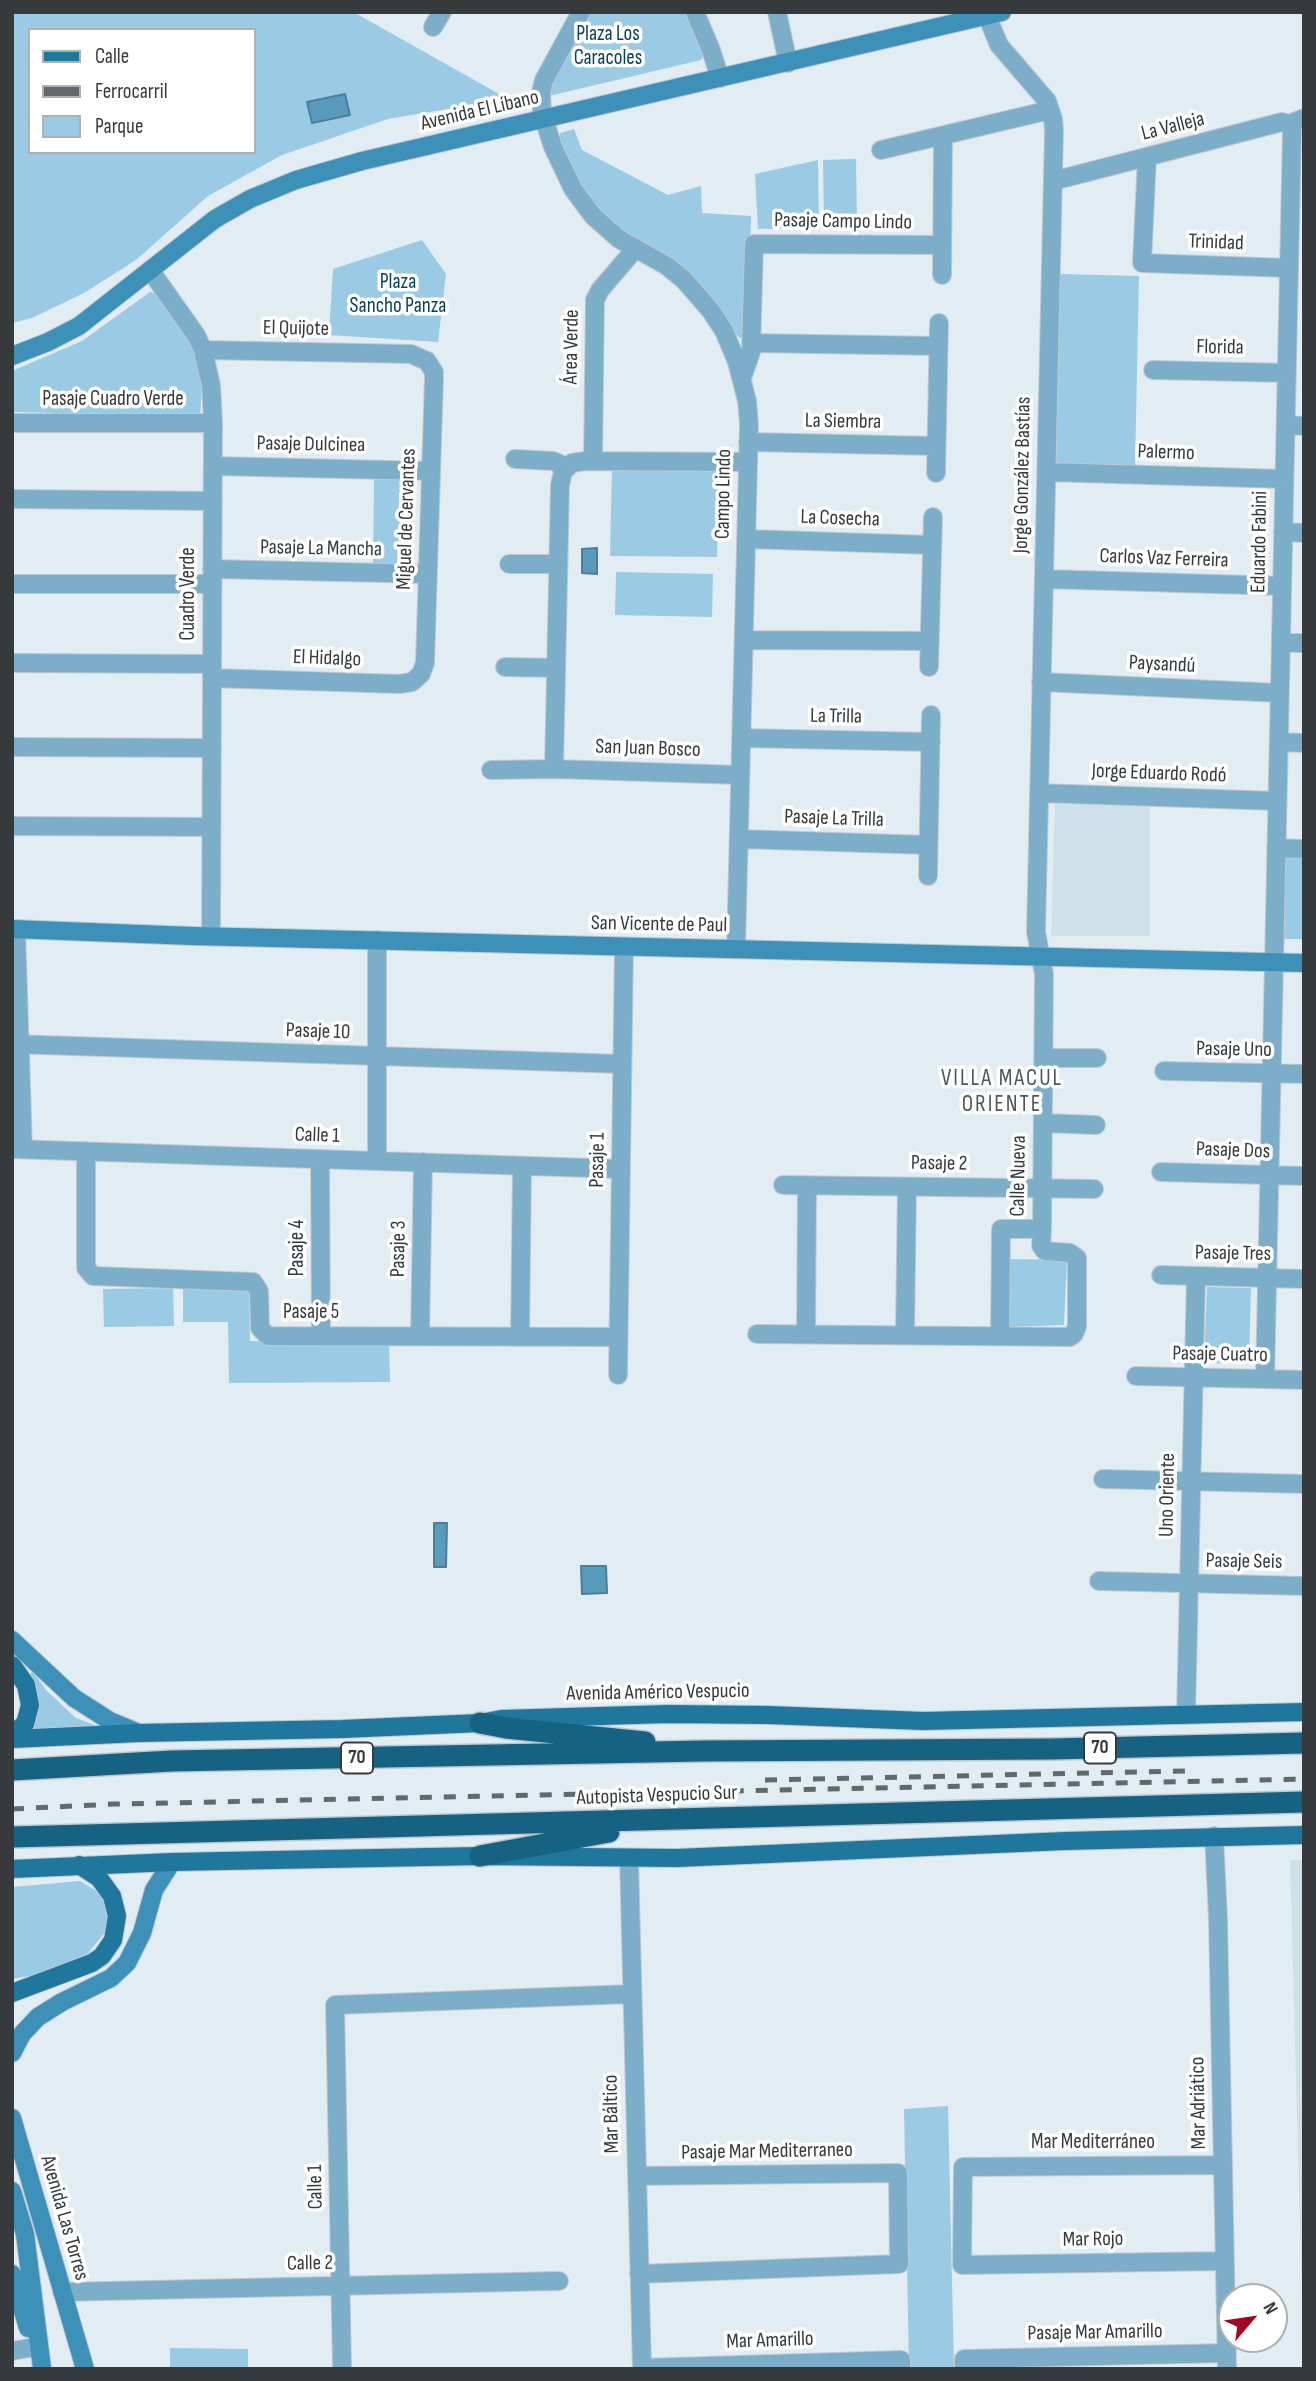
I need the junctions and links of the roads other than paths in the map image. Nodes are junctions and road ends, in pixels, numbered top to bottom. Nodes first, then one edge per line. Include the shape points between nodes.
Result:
1 (580, 12) edge
2 (695, 12) edge
3 (777, 12) edge
4 (994, 14) edge
5 (788, 63) junction
6 (720, 78) junction
7 (1051, 110) junction
8 (544, 120) junction
9 (1296, 121) edge
10 (943, 136) junction
11 (881, 150) dead end
12 (1147, 157) junction
13 (1053, 181) junction
14 (1297, 214) edge
15 (942, 245) junction
16 (636, 248) junction
17 (1289, 268) junction
18 (150, 270) junction
19 (942, 275) dead end
20 (1296, 321) edge
21 (939, 323) dead end
22 (752, 343) junction
23 (938, 346) junction
24 (203, 350) junction
25 (12, 356) edge
26 (427, 361) joint
27 (1153, 370) dead end
28 (1287, 373) junction
29 (742, 378) junction
30 (12, 423) edge
31 (213, 423) junction
32 (1295, 426) edge
33 (748, 442) junction
34 (936, 446) junction
35 (515, 459) dead end
36 (593, 461) junction
37 (748, 462) junction
38 (213, 466) junction
39 (567, 467) junction
40 (431, 471) junction
41 (1046, 472) junction
42 (936, 473) dead end
43 (1284, 479) junction
44 (12, 499) edge
45 (213, 501) junction
46 (933, 517) dead end
47 (1283, 533) junction
48 (1304, 533) edge
49 (746, 539) junction
50 (932, 545) junction
51 (509, 564) dead end
52 (558, 564) junction
53 (428, 574) junction
54 (212, 577) junction
55 (1044, 579) junction
56 (12, 584) edge
57 (1282, 586) junction
58 (744, 640) junction
59 (930, 641) junction
60 (1281, 643) junction
61 (1304, 643) edge
62 (12, 663) edge
63 (505, 667) dead end
64 (556, 667) junction
65 (929, 667) dead end
66 (212, 671) junction
67 (417, 678) joint
68 (1041, 682) junction
69 (1280, 693) junction
70 (931, 715) dead end
71 (741, 738) junction
72 (931, 742) junction
73 (1279, 742) junction
74 (1304, 743) edge
75 (12, 747) edge
76 (212, 748) junction
77 (554, 769) junction
78 (491, 770) dead end
79 (740, 775) junction
80 (1039, 793) junction
81 (1277, 801) junction
82 (12, 826) edge
83 (211, 827) junction
84 (739, 839) junction
85 (929, 845) junction
86 (1276, 848) junction
87 (1304, 849) edge
88 (928, 876) dead end
89 (14, 929) edge
90 (211, 936) junction
91 (377, 940) junction
92 (624, 947) junction
93 (736, 949) junction
94 (1040, 957) junction
95 (1274, 963) junction
96 (1304, 963) edge
97 (16, 1044) edge
98 (377, 1056) junction
99 (1043, 1058) junction
100 (1097, 1058) dead end
101 (622, 1064) junction
102 (1164, 1070) dead end
103 (1271, 1073) junction
104 (1304, 1074) edge
105 (1042, 1123) junction
106 (1096, 1125) dead end
107 (18, 1149) edge
108 (86, 1151) junction
109 (320, 1159) junction
110 (377, 1161) junction
111 (423, 1163) junction
112 (522, 1166) junction
113 (621, 1169) junction
114 (1161, 1172) dead end
115 (1269, 1175) junction
116 (1304, 1176) edge
117 (783, 1185) dead end
118 (807, 1185) junction
119 (907, 1187) junction
120 (1042, 1188) junction
121 (1094, 1189) dead end
122 (1042, 1229) junction
123 (1161, 1275) dead end
124 (1196, 1276) junction
125 (1267, 1278) junction
126 (1304, 1279) edge
127 (757, 1334) dead end
128 (806, 1334) junction
129 (905, 1335) junction
130 (321, 1336) junction
131 (420, 1336) junction
132 (1000, 1336) junction
133 (520, 1337) junction
134 (618, 1337) junction
135 (618, 1375) dead end
136 (1136, 1376) dead end
137 (1194, 1378) junction
138 (1265, 1379) junction
139 (1304, 1380) edge
140 (1103, 1479) dead end
141 (1192, 1481) junction
142 (1304, 1484) edge
143 (1099, 1581) dead end
144 (1189, 1583) junction
145 (1304, 1586) edge
146 (12, 1640) edge
147 (12, 1665) edge
148 (1304, 1712) edge
149 (1186, 1715) junction
150 (480, 1723) junction
151 (139, 1733) junction
152 (12, 1736) edge
153 (1304, 1743) edge
154 (702, 1751) junction
155 (12, 1770) edge
156 (1304, 1802) edge
157 (671, 1821) junction
158 (1304, 1835) edge
159 (1214, 1836) junction
160 (12, 1837) edge
161 (480, 1856) junction
162 (629, 1858) junction
163 (172, 1862) junction
164 (79, 1865) junction
165 (12, 1869) edge
166 (12, 1993) edge
167 (632, 1994) junction
168 (12, 2053) edge
169 (12, 2118) edge
170 (1223, 2165) junction
171 (637, 2176) junction
172 (12, 2191) edge
173 (25, 2234) junction
174 (1225, 2261) junction
175 (962, 2265) joint
176 (12, 2274) edge
177 (639, 2274) junction
178 (559, 2281) dead end
179 (340, 2286) junction
180 (62, 2292) junction
181 (73, 2331) junction
182 (35, 2347) junction
183 (12, 2351) edge
184 (1227, 2361) edge
185 (901, 2364) edge
186 (964, 2364) edge
187 (42, 2368) edge
188 (642, 2368) edge
189 (85, 2369) edge
190 (342, 2369) edge

1 - 8 street, Campo Lindo via 544,80 540,99
2 - 6 street
3 - 5 street
4 - 5 street, Avenida El Líbano
4 - 7 street via 999,46
5 - 6 street, Avenida El Líbano
6 - 8 street, Avenida El Líbano
7 - 10 street
7 - 13 street, Jorge González Bastías
8 - 16 street, Campo Lindo via 562,168 582,203 604,228
8 - 18 street, Avenida El Líbano via 296,180 215,219
9 - 12 street, La Valleja
9 - 14 street, Eduardo Fabini via 1292,131
10 - 11 street
10 - 15 street, Pasaje Campo Lindo
12 - 13 street, La Valleja
12 - 17 street, Trinidad via 1142,263
13 - 41 street, Jorge González Bastías
14 - 17 street, Eduardo Fabini
15 - 19 street, Pasaje Campo Lindo
15 - 22 street, Pasaje Campo Lindo via 754,244
16 - 29 street, Campo Lindo via 667,265 697,293 724,331
16 - 36 street, Área Verde via 595,300
17 - 20 street, Eduardo Fabini
18 - 24 street, Cuadro Verde
18 - 25 street, Avenida El Líbano via 79,326
20 - 28 street, Eduardo Fabini
21 - 23 street
22 - 23 street
22 - 29 street, Pasaje Campo Lindo
23 - 34 street
24 - 26 street, El Quijote via 411,354
24 - 31 street, Cuadro Verde
26 - 40 street, Miguel de Cervantes via 434,378
27 - 28 street, Florida
28 - 32 street, Eduardo Fabini
29 - 33 street, Campo Lindo
30 - 31 street, Pasaje Cuadro Verde
31 - 38 street, Cuadro Verde
32 - 43 street, Eduardo Fabini
33 - 34 street, La Siembra
33 - 37 street, Campo Lindo
34 - 42 street
35 - 39 street via 553,460
36 - 37 street
36 - 39 street
37 - 49 street, Campo Lindo
38 - 40 street, Pasaje Dulcinea
38 - 45 street, Cuadro Verde
39 - 52 street via 560,485
40 - 53 street, Miguel de Cervantes
41 - 43 street, Palermo
41 - 55 street, Jorge González Bastías
43 - 47 street, Eduardo Fabini
44 - 45 street
45 - 54 street, Cuadro Verde
46 - 50 street
47 - 48 street
47 - 57 street, Eduardo Fabini
49 - 50 street, La Cosecha
49 - 58 street, Campo Lindo
50 - 59 street
51 - 52 street
52 - 64 street
53 - 54 street, Pasaje La Mancha
53 - 67 street, Miguel de Cervantes via 425,663
54 - 56 street
54 - 66 street, Cuadro Verde
55 - 57 street, Carlos Vaz Ferreira
55 - 68 street, Jorge González Bastías
57 - 60 street, Eduardo Fabini
58 - 59 street
58 - 71 street, Campo Lindo
59 - 65 street
60 - 61 street
60 - 69 street, Eduardo Fabini
62 - 66 street
63 - 64 street
64 - 77 street
66 - 67 street, El Hidalgo via 234,679 399,684
66 - 76 street, Cuadro Verde
68 - 69 street, Paysandú
68 - 80 street, Jorge González Bastías
69 - 73 street, Eduardo Fabini
70 - 72 street
71 - 72 street, La Trilla
71 - 79 street, Campo Lindo
72 - 85 street
73 - 74 street
73 - 81 street, Eduardo Fabini
75 - 76 street
76 - 83 street, Cuadro Verde
77 - 78 street, San Juan Bosco
77 - 79 street, San Juan Bosco
79 - 84 street, Campo Lindo
80 - 81 street, Jorge Eduardo Rodó
80 - 94 street, Jorge González Bastías via 1035,939
81 - 86 street, Eduardo Fabini
82 - 83 street
83 - 90 street, Cuadro Verde
84 - 85 street, Pasaje La Trilla
84 - 93 street, Campo Lindo
85 - 88 street
86 - 87 street
86 - 95 street, Eduardo Fabini
89 - 90 street, San Vicente de Paul
89 - 97 street
90 - 91 street, San Vicente de Paul
91 - 92 street, San Vicente de Paul
91 - 98 street
92 - 93 street, San Vicente de Paul
92 - 101 street, Pasaje 1
93 - 94 street, San Vicente de Paul
94 - 95 street, San Vicente de Paul
94 - 99 street, Calle Nueva
95 - 96 street, San Vicente de Paul
95 - 103 street
97 - 98 street, Pasaje 10
97 - 107 street
98 - 101 street, Pasaje 10
98 - 110 street
99 - 100 street
99 - 105 street, Calle Nueva
101 - 113 street, Pasaje 1
102 - 103 street, Pasaje Uno
103 - 104 street, Pasaje Uno
103 - 115 street
105 - 106 street
105 - 120 street, Calle Nueva
107 - 108 street, Calle 1
108 - 109 street, Calle 1
108 - 130 street, Pasaje 5 via 89,1273 98,1277 250,1281 259,1287 262,1333
109 - 110 street, Calle 1
109 - 130 street, Pasaje 4
110 - 111 street, Calle 1
111 - 112 street, Calle 1
111 - 131 street, Pasaje 3
112 - 113 street, Calle 1
112 - 133 street
113 - 134 street, Pasaje 1
114 - 115 street, Pasaje Dos
115 - 116 street, Pasaje Dos
115 - 125 street
117 - 118 street, Pasaje 2
118 - 119 street, Pasaje 2
118 - 128 street
119 - 120 street, Pasaje 2
119 - 129 street
120 - 121 street, Pasaje 2
120 - 122 street, Calle Nueva
122 - 132 street, Calle Nueva via 1001,1229
122 - 132 street via 1043,1249 1077,1258 1074,1334
123 - 124 street, Pasaje Tres
124 - 125 street, Pasaje Tres
124 - 137 street, Uno Oriente
125 - 126 street, Pasaje Tres
125 - 138 street
127 - 128 street
128 - 129 street
129 - 132 street
130 - 131 street, Pasaje 5
131 - 133 street, Pasaje 5
133 - 134 street, Pasaje 5
134 - 135 street, Pasaje 1
136 - 137 street, Pasaje Cuatro
137 - 138 street, Pasaje Cuatro
137 - 141 street, Uno Oriente
138 - 139 street, Pasaje Cuatro
140 - 141 street
141 - 142 street
141 - 144 street, Uno Oriente
143 - 144 street, Pasaje Seis
144 - 145 street, Pasaje Seis
144 - 149 street, Uno Oriente
146 - 151 street via 80,1702
147 - 152 main road via 26,1685 30,1704 25,1724
148 - 149 main road, Avenida Américo Vespucio
149 - 150 main road, Avenida Américo Vespucio via 910,1721 668,1714
150 - 151 main road, Avenida Américo Vespucio
150 - 154 highway
151 - 152 main road, Avenida Américo Vespucio
153 - 154 highway, Autopista Vespucio Sur / 70
154 - 155 highway, Autopista Vespucio Sur / 70 via 172,1761
156 - 157 highway, Autopista Vespucio Sur
157 - 160 highway, Autopista Vespucio Sur
157 - 161 highway
158 - 159 main road
159 - 162 main road
159 - 170 street, Mar Adriático
161 - 162 main road
161 - 163 main road
162 - 167 street, Mar Báltico
163 - 164 main road
163 - 168 street via 155,1890 127,1963 111,1978 38,2017
164 - 165 main road
164 - 166 main road via 99,1878 112,1896 117,1916 113,1940 92,1963
167 - 171 street, Mar Báltico
167 - 179 street, Calle 1 via 335,2005
169 - 180 street, Avenida Las Torres
170 - 174 street, Mar Adriático
170 - 175 street, Mar Mediterráneo via 963,2167
171 - 177 street, Mar Báltico
171 - 177 street, Pasaje Mar Mediterraneo via 898,2173 899,2264
172 - 173 street, Avenida Las Torres
173 - 181 street, Avenida Las Torres
173 - 187 street, Avenida Las Torres
174 - 175 street, Mar Rojo
174 - 184 street, Mar Adriático
176 - 182 street, Avenida Las Torres
177 - 188 street, Mar Báltico
178 - 179 street, Calle 2
179 - 180 street, Calle 2
179 - 190 street, Calle 1
180 - 181 street, Avenida Las Torres
181 - 189 street, Avenida Las Torres
182 - 183 street
182 - 187 street, Avenida Las Torres
184 - 186 street, Pasaje Mar Amarillo
185 - 188 street, Mar Amarillo

